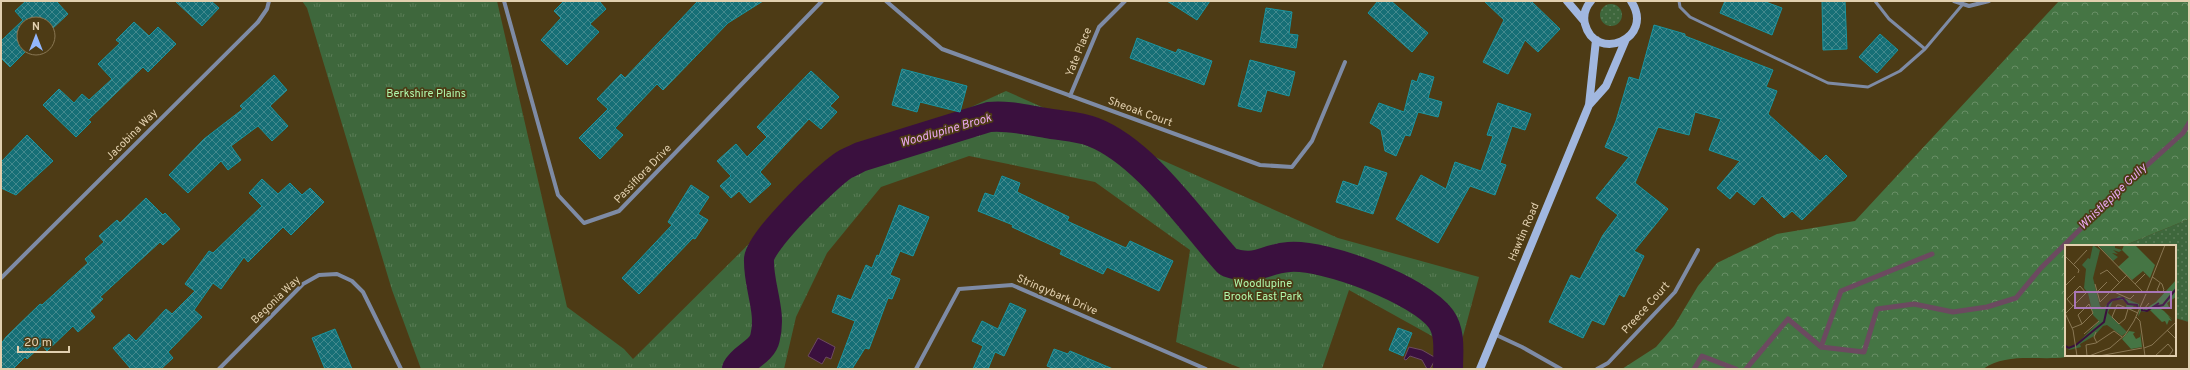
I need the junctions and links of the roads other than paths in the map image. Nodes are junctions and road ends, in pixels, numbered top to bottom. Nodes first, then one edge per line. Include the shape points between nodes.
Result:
1 (269, 1) edge
2 (504, 1) edge
3 (822, 1) edge
4 (886, 1) edge
5 (1125, 1) edge
6 (1567, 1) edge
7 (1591, 1) edge
8 (1680, 1) edge
9 (1875, 1) edge
10 (1954, 1) edge
11 (1989, 1) edge
12 (1634, 3) edge
13 (1963, 4) junction
14 (1584, 21) junction
15 (1626, 39) junction
16 (1596, 40) junction
17 (1925, 49) junction
18 (1345, 62) dead end
19 (1070, 96) junction
20 (1590, 104) junction
21 (1698, 250) dead end
22 (1, 278) edge
23 (1494, 334) junction
24 (218, 369) edge
25 (401, 369) edge
26 (916, 369) edge
27 (1206, 369) edge
28 (1480, 369) edge
29 (1561, 369) edge
30 (1597, 369) edge

1 - 22 street, Jacobina Way via 258,22
2 - 3 street, Passiflora Drive via 558,195 584,223 619,211
4 - 19 street, Sheoak Court via 942,49
5 - 19 street, Yate Place via 1098,27
6 - 14 main road
7 - 14 main road
8 - 17 lane via 1680,7 1690,17 1828,83 1868,86 1900,70
9 - 17 lane via 1889,18
10 - 13 street
11 - 13 street via 1970,6
12 - 15 main road, Hawtin Road via 1636,25
13 - 17 lane
14 - 16 main road via 1586,28
15 - 16 main road via 1611,44
15 - 20 main road, Hawtin Road via 1606,86
16 - 20 main road, Hawtin Road
18 - 19 street, Sheoak Court via 1312,141 1292,167 1260,165
20 - 23 main road, Hawtin Road
21 - 30 street, Preece Court via 1675,292 1608,363
23 - 28 main road, Hawtin Road
23 - 29 street
24 - 25 street, Begonia Way via 303,284 319,275 337,274 352,280 363,292
26 - 27 street, Stringybark Drive via 959,289 1012,285

